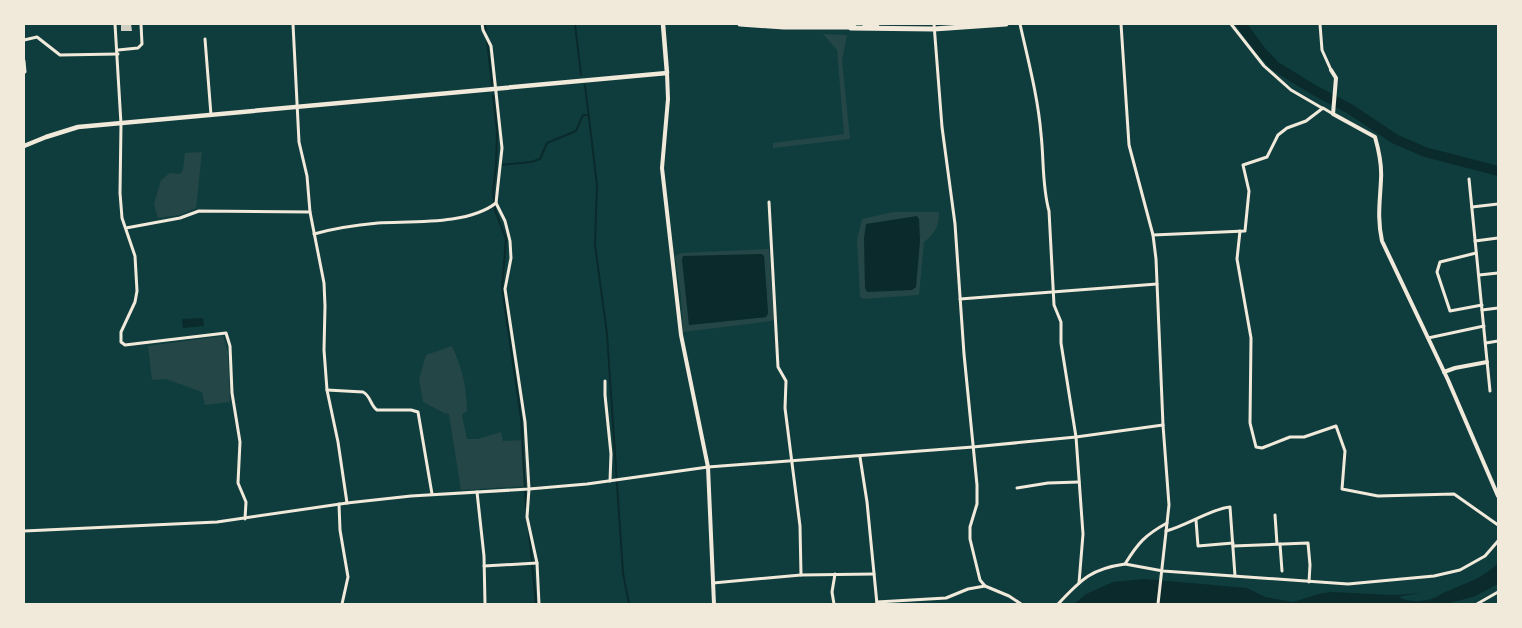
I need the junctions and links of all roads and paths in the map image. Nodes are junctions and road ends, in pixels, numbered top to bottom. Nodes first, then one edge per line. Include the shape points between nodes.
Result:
1 (115, 24) edge
2 (141, 24) edge
3 (293, 24) edge
4 (482, 24) edge
5 (663, 24) edge
6 (740, 24) edge
7 (877, 24) edge
8 (1006, 24) edge
9 (1020, 24) edge
10 (1121, 24) edge
11 (1231, 24) edge
12 (1320, 24) edge
13 (934, 26) edge
14 (851, 28) junction
15 (205, 39) dead end
16 (24, 40) edge
17 (118, 52) junction
18 (24, 61) edge
19 (1331, 70) joint
20 (25, 72) edge
21 (667, 73) junction
22 (495, 89) junction
23 (296, 106) junction
24 (1322, 108) junction
25 (1334, 112) junction
26 (211, 115) junction
27 (121, 124) junction
28 (24, 146) edge
29 (1469, 179) dead end
30 (496, 202) junction
31 (769, 202) dead end
32 (1498, 204) edge
33 (1472, 207) junction
34 (310, 212) junction
35 (126, 228) junction
36 (1240, 231) junction
37 (314, 234) junction
38 (1153, 234) junction
39 (1498, 238) edge
40 (1475, 241) junction
41 (1476, 253) junction
42 (1498, 273) edge
43 (1479, 275) junction
44 (1157, 284) junction
45 (1052, 291) junction
46 (960, 299) junction
47 (1482, 305) junction
48 (1498, 308) edge
49 (1482, 310) junction
50 (1484, 326) junction
51 (1428, 338) junction
52 (1498, 341) edge
53 (1486, 343) junction
54 (1487, 362) junction
55 (1444, 372) junction
56 (605, 381) dead end
57 (327, 390) junction
58 (1490, 391) dead end
59 (1163, 425) junction
60 (1076, 437) junction
61 (973, 447) junction
62 (860, 457) junction
63 (792, 462) junction
64 (708, 467) junction
65 (610, 481) junction
66 (1079, 482) junction
67 (1018, 488) dead end
68 (529, 489) junction
69 (477, 492) junction
70 (432, 494) junction
71 (1498, 496) edge
72 (347, 503) junction
73 (339, 504) junction
74 (1274, 514) dead end
75 (245, 519) junction
76 (1196, 520) junction
77 (1167, 522) junction
78 (1498, 525) edge
79 (24, 531) edge
80 (1166, 531) junction
81 (1498, 541) edge
82 (1278, 544) junction
83 (1233, 545) junction
84 (537, 563) junction
85 (1125, 564) junction
86 (484, 566) junction
87 (1282, 571) dead end
88 (1162, 573) junction
89 (835, 574) junction
90 (874, 574) junction
91 (801, 575) junction
92 (1235, 576) junction
93 (1309, 582) junction
94 (713, 583) junction
95 (1079, 583) junction
96 (986, 586) junction
97 (1498, 592) edge
98 (877, 603) edge
99 (342, 604) edge
100 (485, 604) edge
101 (540, 604) edge
102 (714, 604) edge
103 (834, 604) edge
104 (1021, 604) edge
105 (1058, 604) edge
106 (1158, 604) edge
107 (1476, 604) edge

1 - 17 street
2 - 17 street via 142,44 138,48
3 - 23 street
4 - 22 street via 490,46
5 - 21 main road
6 - 14 highway
7 - 14 highway
8 - 13 highway
9 - 45 street via 1041,133 1049,211
10 - 38 street via 1129,145
11 - 24 street via 1264,66 1291,90
12 - 19 street via 1322,50
13 - 14 highway
13 - 46 street
15 - 26 street
16 - 17 street via 37,37 60,55
17 - 27 street
18 - 20 street
19 - 25 street via 1336,78
21 - 22 main road
21 - 64 street via 662,168 680,335
22 - 23 main road
22 - 30 street via 502,148
23 - 26 main road
23 - 34 street
24 - 25 street
24 - 36 street via 1306,121 1278,135 1267,157 1243,165 1249,191 1247,228
25 - 51 street via 1375,137 1380,152 1381,178 1378,226
26 - 27 main road
27 - 28 main road via 78,128
27 - 35 street via 120,193
29 - 33 street
30 - 37 street via 479,214 425,222 348,226
30 - 68 street via 510,241 506,289 523,405
31 - 63 street via 778,368 786,381 785,408
32 - 33 street
33 - 40 street
34 - 35 street via 199,211 180,218
34 - 37 street
35 - 75 street via 135,256 138,291 120,342 125,345 226,333 240,442 238,483 246,502
36 - 38 street
36 - 78 street via 1237,259 1251,338 1250,423 1256,447 1262,448 1290,437 1304,437 1336,426 1345,451 1342,489 1378,496 1454,494
37 - 57 street via 324,283
38 - 44 street
39 - 40 street
40 - 41 street
41 - 43 street
41 - 47 street via 1440,262 1437,272 1450,311
42 - 43 street
43 - 47 street
44 - 45 street
44 - 59 street
45 - 46 street
45 - 60 street via 1061,322 1061,343
46 - 61 street
47 - 49 street
48 - 49 street
49 - 50 street
50 - 51 street
50 - 53 street
51 - 55 street
52 - 53 street
53 - 54 street
54 - 55 street
54 - 58 street
55 - 71 street
56 - 65 street
57 - 70 street via 364,392 377,410 418,412
57 - 72 street
59 - 60 street
59 - 77 street via 1169,505
60 - 61 street
60 - 66 street
61 - 62 street
61 - 96 street via 977,504 970,539 980,580
62 - 63 street
62 - 90 street
63 - 64 street
63 - 91 street via 800,526
64 - 65 street
64 - 94 street
65 - 68 street
66 - 67 street
66 - 95 street via 1083,534
68 - 69 street
68 - 84 street via 527,517
69 - 70 street
69 - 86 street
70 - 72 street
72 - 73 street
73 - 75 street
73 - 99 street via 348,577
74 - 82 street
75 - 79 street
76 - 80 street
76 - 83 street via 1198,546
76 - 83 street via 1230,507
77 - 80 street
77 - 85 street via 1148,534
80 - 88 street
81 - 93 street via 1485,556 1460,570 1434,576 1348,584
82 - 83 street
82 - 87 street
82 - 93 street via 1308,542
83 - 92 street
84 - 86 street
84 - 101 street
85 - 88 street
85 - 95 street via 1106,567
86 - 100 street
88 - 92 street
88 - 106 street
89 - 90 street
89 - 91 street
89 - 103 street
90 - 98 street
91 - 94 street
92 - 93 street
94 - 102 street
95 - 105 street
96 - 98 street via 946,598
96 - 104 street
97 - 107 street

